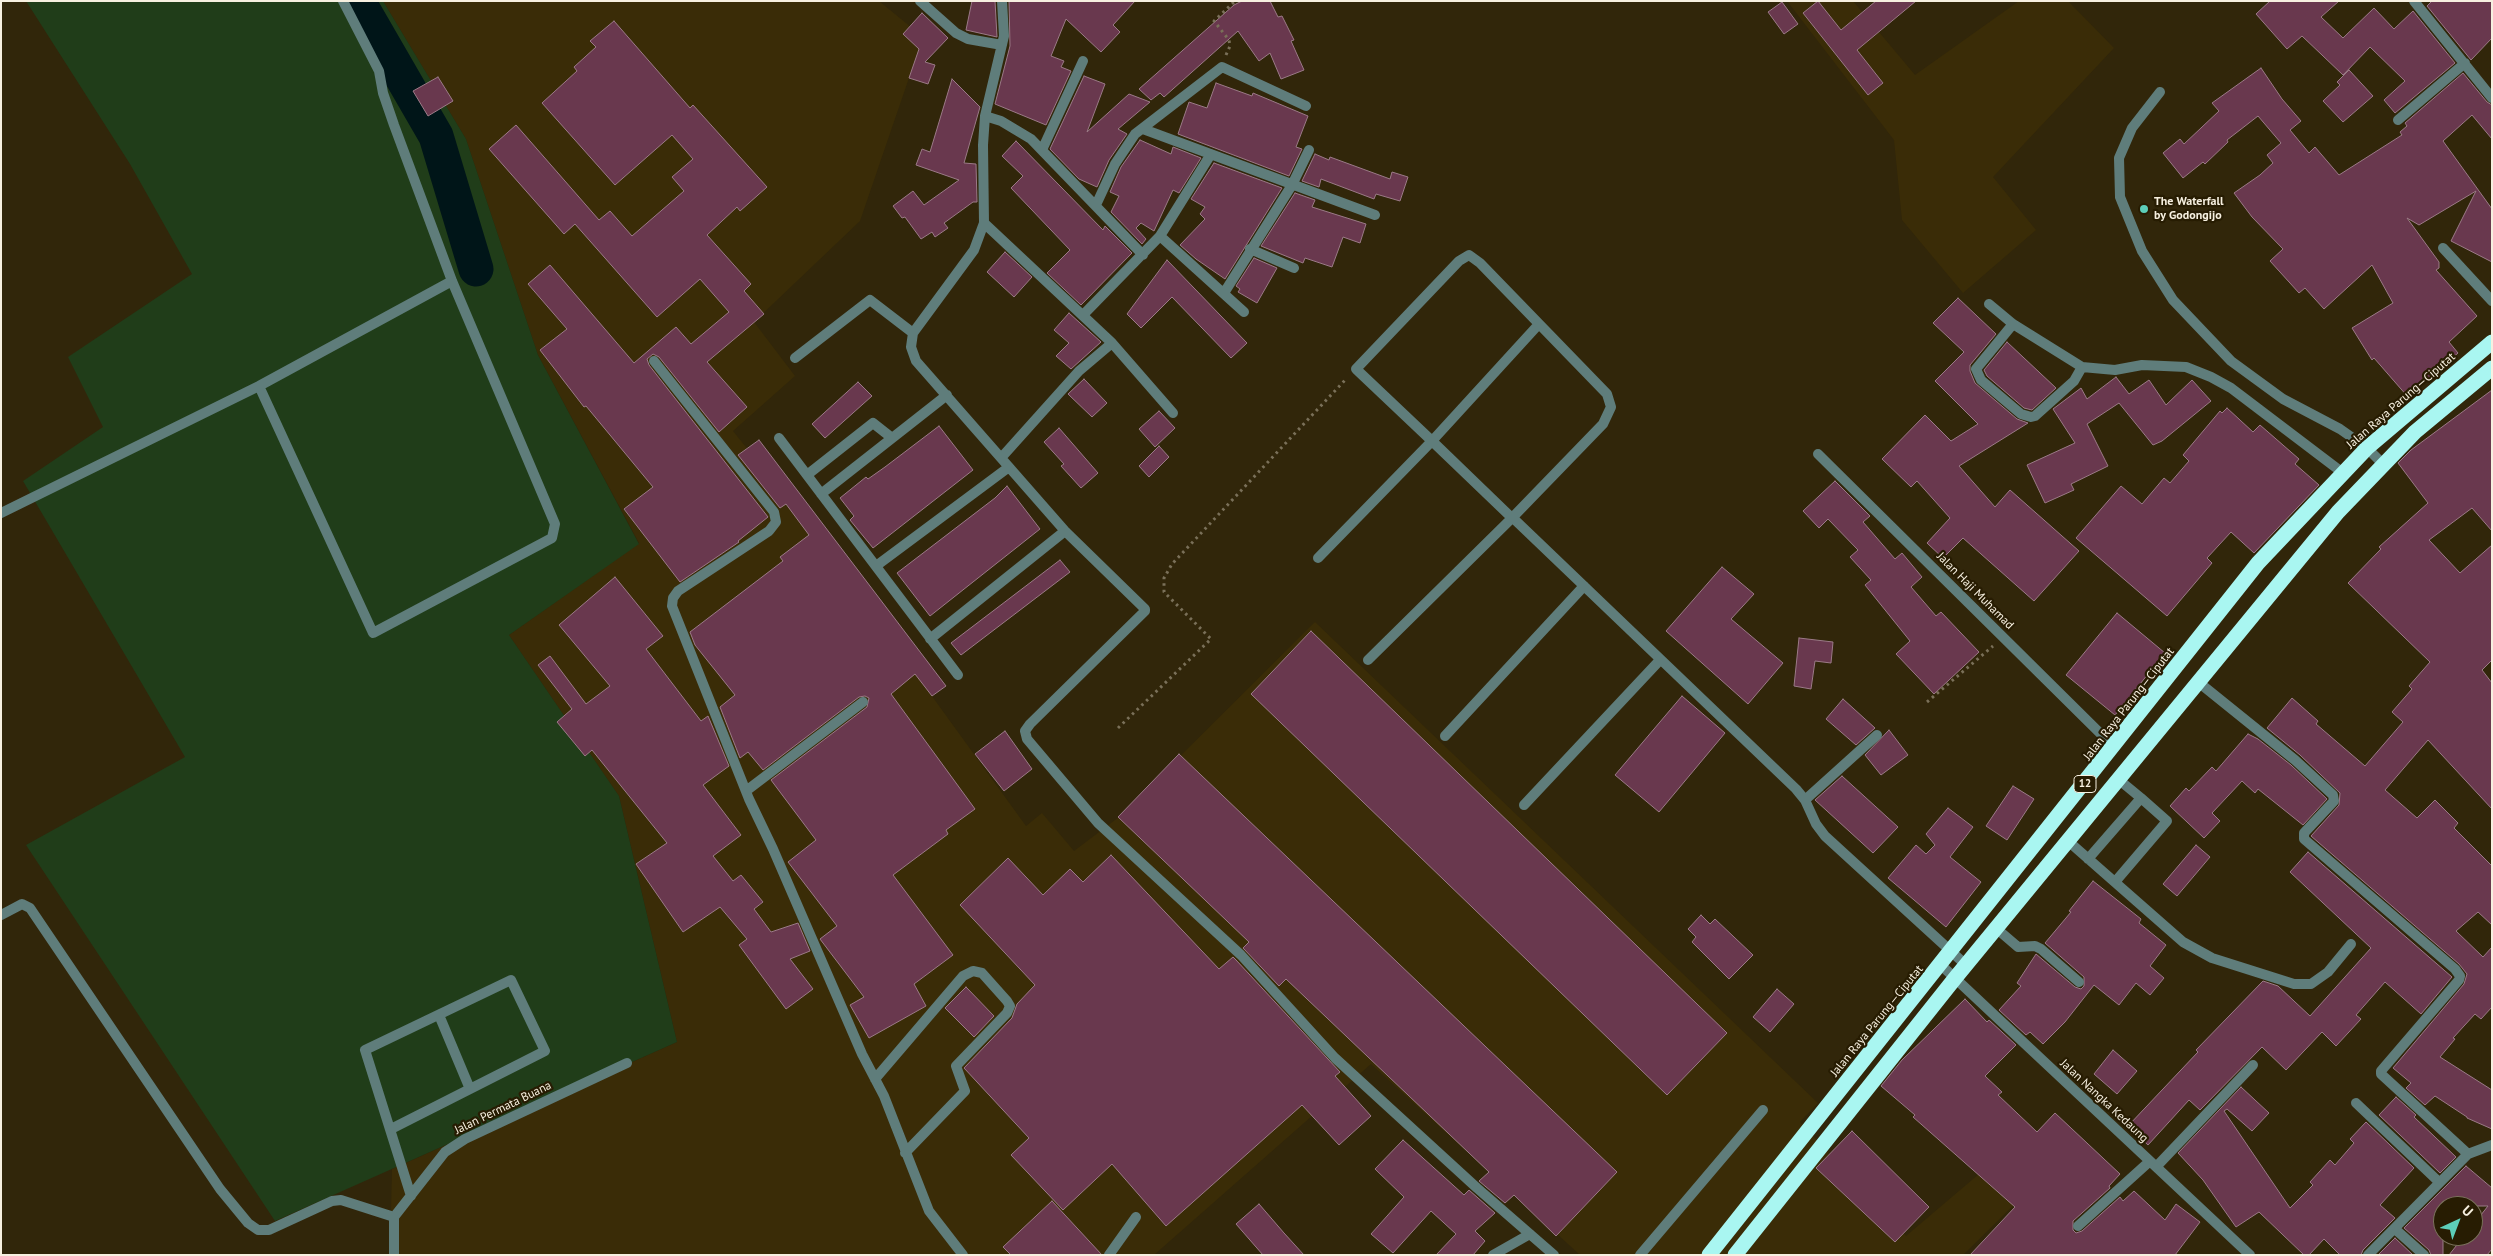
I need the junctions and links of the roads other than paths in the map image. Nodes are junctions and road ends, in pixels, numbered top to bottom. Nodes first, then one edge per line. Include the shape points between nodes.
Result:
1 (343, 1) edge
2 (920, 1) edge
3 (1002, 1) edge
4 (2414, 1) edge
5 (1002, 45) junction
6 (1083, 60) dead end
7 (2465, 63) junction
8 (2160, 92) dead end
9 (2492, 98) edge
10 (1306, 106) dead end
11 (985, 116) junction
12 (2398, 120) dead end
13 (1143, 129) junction
14 (1042, 150) junction
15 (1309, 150) dead end
16 (1211, 154) junction
17 (1292, 185) junction
18 (1096, 205) junction
19 (1375, 215) dead end
20 (984, 222) junction
21 (1160, 236) junction
22 (2443, 248) dead end
23 (1250, 249) junction
24 (1143, 255) junction
25 (1294, 268) dead end
26 (452, 281) junction
27 (1224, 293) junction
28 (2492, 301) edge
29 (1989, 304) dead end
30 (1244, 312) dead end
31 (1083, 315) junction
32 (1539, 324) junction
33 (2013, 324) junction
34 (912, 333) junction
35 (2492, 342) edge
36 (1112, 343) junction
37 (795, 358) dead end
38 (654, 361) dead end
39 (2082, 367) junction
40 (2492, 368) edge
41 (259, 386) junction
42 (947, 396) junction
43 (1173, 413) dead end
44 (779, 438) dead end
45 (892, 438) junction
46 (1432, 441) junction
47 (2367, 448) junction
48 (1818, 454) dead end
49 (1001, 458) junction
50 (2384, 464) junction
51 (1009, 467) junction
52 (2343, 473) junction
53 (807, 474) junction
54 (821, 494) junction
55 (1, 513) edge
56 (1512, 518) junction
57 (1066, 531) junction
58 (1318, 558) dead end
59 (876, 566) junction
60 (1584, 586) junction
61 (930, 639) junction
62 (1368, 660) dead end
63 (1660, 660) junction
64 (958, 675) dead end
65 (2197, 681) junction
66 (863, 702) dead end
67 (1876, 735) dead end
68 (1445, 736) dead end
69 (2114, 747) junction
70 (2118, 780) junction
71 (746, 791) junction
72 (2141, 798) junction
73 (1805, 800) junction
74 (1524, 805) dead end
75 (2068, 842) junction
76 (2088, 859) junction
77 (2115, 882) junction
78 (1, 915) edge
79 (1997, 929) junction
80 (2351, 944) dead end
81 (1951, 952) junction
82 (1941, 965) junction
83 (1966, 965) junction
84 (1956, 977) junction
85 (2079, 982) dead end
86 (439, 1014) junction
87 (1877, 1045) junction
88 (1892, 1057) junction
89 (627, 1063) dead end
90 (2253, 1065) dead end
91 (875, 1079) junction
92 (470, 1089) junction
93 (2356, 1103) dead end
94 (1763, 1110) dead end
95 (391, 1129) junction
96 (2491, 1145) edge
97 (905, 1153) junction
98 (2468, 1154) junction
99 (2153, 1164) junction
100 (2439, 1182) junction
101 (411, 1196) junction
102 (394, 1217) junction
103 (1136, 1217) dead end
104 (1734, 1224) junction
105 (2078, 1226) dead end
106 (2395, 1229) junction
107 (1530, 1234) junction
108 (1749, 1237) junction
109 (394, 1255) edge
110 (963, 1255) edge
111 (1109, 1255) edge
112 (1493, 1255) edge
113 (1554, 1255) edge
114 (1640, 1255) edge
115 (1709, 1255) edge
116 (1735, 1255) edge
117 (2250, 1255) edge
118 (2368, 1255) edge
119 (2424, 1255) edge

1 - 26 street via 379,70 394,125
2 - 5 street via 956,33 968,39
3 - 5 street
4 - 7 street
5 - 11 street
6 - 14 street
7 - 9 street
7 - 12 street
8 - 47 street via 2132,128 2119,158 2120,197 2142,251 2174,300 2231,361 2283,399 2340,429
10 - 13 street via 1222,67
11 - 14 street via 1019,130
11 - 20 street
13 - 16 street
13 - 18 street via 1128,142
14 - 18 street
15 - 17 street
16 - 17 street
16 - 21 street
17 - 19 street
17 - 23 street
18 - 24 street
20 - 31 street
20 - 34 street via 974,250
21 - 24 street
21 - 27 street
22 - 28 street
23 - 25 street
23 - 27 street
24 - 31 street
26 - 41 street
26 - 41 street via 555,524 552,538 373,633
27 - 30 street
29 - 33 street
31 - 36 street
32 - 46 street
32 - 46 street via 1469,254 1356,369
32 - 56 street via 1607,394 1611,407 1603,424
33 - 39 street
33 - 39 street via 1976,369 1981,380 2021,414 2031,418 2035,416 2074,381
34 - 37 street via 870,300
34 - 42 street via 911,346 916,361
35 - 47 highway, Jalan Raya Parung—Ciputat / 12
36 - 43 street
36 - 49 street via 1073,378
38 - 71 street via 774,512 776,522 769,531 678,591 672,606
39 - 52 street via 2115,370 2142,365 2186,367 2211,377 2231,388
40 - 50 highway, 12 via 2415,432
41 - 55 street
42 - 45 street
42 - 49 street
44 - 53 street
45 - 53 street via 873,423
45 - 54 street
46 - 56 street
46 - 58 street
47 - 50 street
47 - 52 highway, Jalan Raya Parung—Ciputat / 12
48 - 69 street, Jalan Haji Muhamad
49 - 51 street
50 - 65 highway, 12 via 2338,512
51 - 57 street
51 - 59 street
52 - 69 highway, Jalan Raya Parung—Ciputat / 12 via 2258,563
53 - 54 street
54 - 59 street
56 - 60 street
56 - 62 street
57 - 61 street
57 - 107 street via 1143,606 1144,612 1030,724 1025,731 1027,740 1098,823 1240,955 1335,1058
59 - 61 street
60 - 63 street
60 - 68 street
61 - 64 street
63 - 73 street
63 - 74 street
65 - 70 highway, 12
65 - 98 street via 2333,794 2334,802 2304,833 2304,839 2460,976 2380,1071
66 - 71 street
67 - 73 street
69 - 81 highway, Jalan Raya Parung—Ciputat / 12
70 - 72 street
70 - 75 highway, 12
71 - 91 street
72 - 76 street
72 - 77 street via 2167,821
73 - 81 street via 1825,836
75 - 76 street
75 - 79 highway, 12
76 - 77 street
77 - 80 street via 2197,952 2294,984 2311,984 2328,972
78 - 102 street via 22,904 30,908 220,1189 248,1223 258,1230 269,1230 332,1201 341,1200
79 - 83 highway, 12
79 - 85 street via 2018,947 2041,949
81 - 82 highway, Jalan Raya Parung—Ciputat / 12
81 - 83 street
82 - 84 street, Jalan Nangka Kedaung
82 - 87 highway, Jalan Raya Parung—Ciputat / 12
83 - 84 highway, 12
84 - 88 highway, 12
84 - 99 street, Jalan Nangka Kedaung
86 - 92 street
86 - 92 street via 511,980 545,1051
86 - 95 street via 365,1050
87 - 88 highway
87 - 104 highway, Jalan Raya Parung—Ciputat / 12
88 - 108 highway, 12
89 - 101 street, Jalan Permata Buana via 454,1146 445,1152
90 - 99 street
91 - 97 street
91 - 97 street via 962,976 973,971 982,973 1010,1006 1008,1014 956,1066 966,1091
92 - 95 street
93 - 100 street
94 - 114 street
95 - 101 street
96 - 98 street
97 - 110 street via 929,1211
98 - 100 street
99 - 105 street
99 - 117 street, Jalan Nangka Kedaung
100 - 106 street
101 - 102 street, Jalan Permata Buana
102 - 109 street
103 - 111 street
104 - 108 highway
104 - 115 highway, Jalan Raya Parung—Ciputat / 12
106 - 118 street
106 - 119 street
107 - 112 street
107 - 113 street
108 - 116 highway, 12

